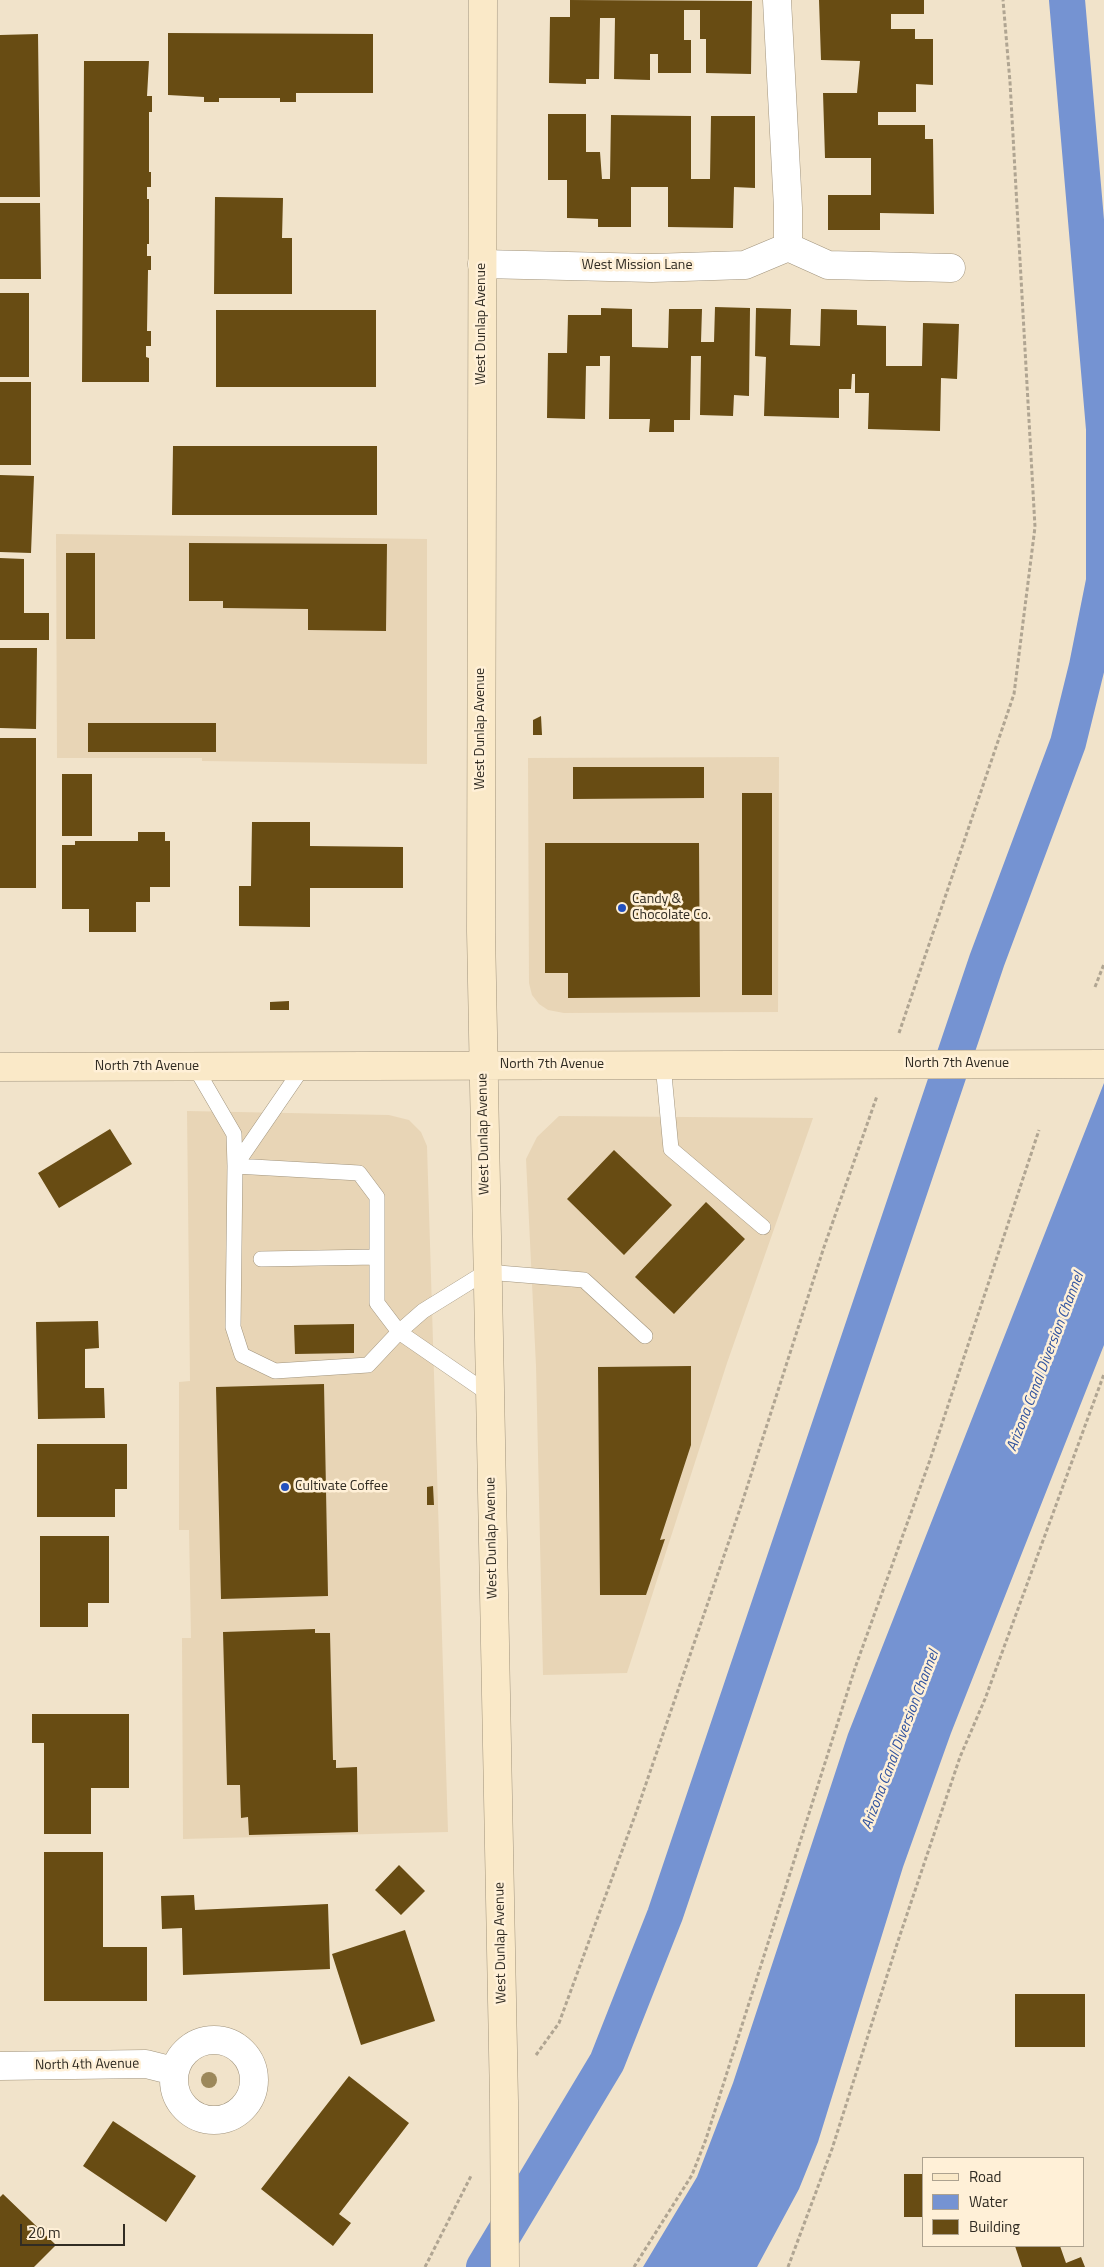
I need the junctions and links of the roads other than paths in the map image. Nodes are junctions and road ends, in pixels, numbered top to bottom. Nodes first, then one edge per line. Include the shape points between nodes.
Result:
1 (484, 0) edge
2 (777, 0) edge
3 (788, 247) junction
4 (482, 264) junction
5 (951, 268) dead end
6 (663, 1064) junction
7 (1099, 1064) edge
8 (482, 1065) junction
9 (0, 1067) edge
10 (196, 1067) junction
11 (303, 1067) junction
12 (235, 1166) junction
13 (763, 1227) dead end
14 (377, 1257) junction
15 (261, 1259) dead end
16 (486, 1272) junction
17 (399, 1332) junction
18 (644, 1336) dead end
19 (489, 1394) junction
20 (0, 2066) edge
21 (174, 2071) dead end
22 (505, 2267) edge

1 - 4 main road, West Dunlap Avenue
2 - 3 street
3 - 4 street, West Mission Lane via 745,265 652,268
3 - 5 street via 828,265
4 - 8 main road, West Dunlap Avenue
6 - 7 main road, North 7th Avenue
6 - 8 main road, North 7th Avenue
6 - 13 lane via 671,1149
8 - 11 main road, North 7th Avenue
8 - 16 main road, West Dunlap Avenue
9 - 10 main road, North 7th Avenue
10 - 11 main road, North 7th Avenue
10 - 12 lane via 234,1134
11 - 12 lane
12 - 14 lane via 360,1173 377,1196
12 - 17 lane via 232,1326 242,1355 275,1371 368,1365
14 - 15 lane
14 - 17 lane via 377,1303
16 - 17 lane via 423,1311
16 - 18 lane via 584,1280
16 - 19 main road, West Dunlap Avenue
17 - 19 lane
19 - 22 main road, West Dunlap Avenue
20 - 21 street, North 4th Avenue via 146,2064

